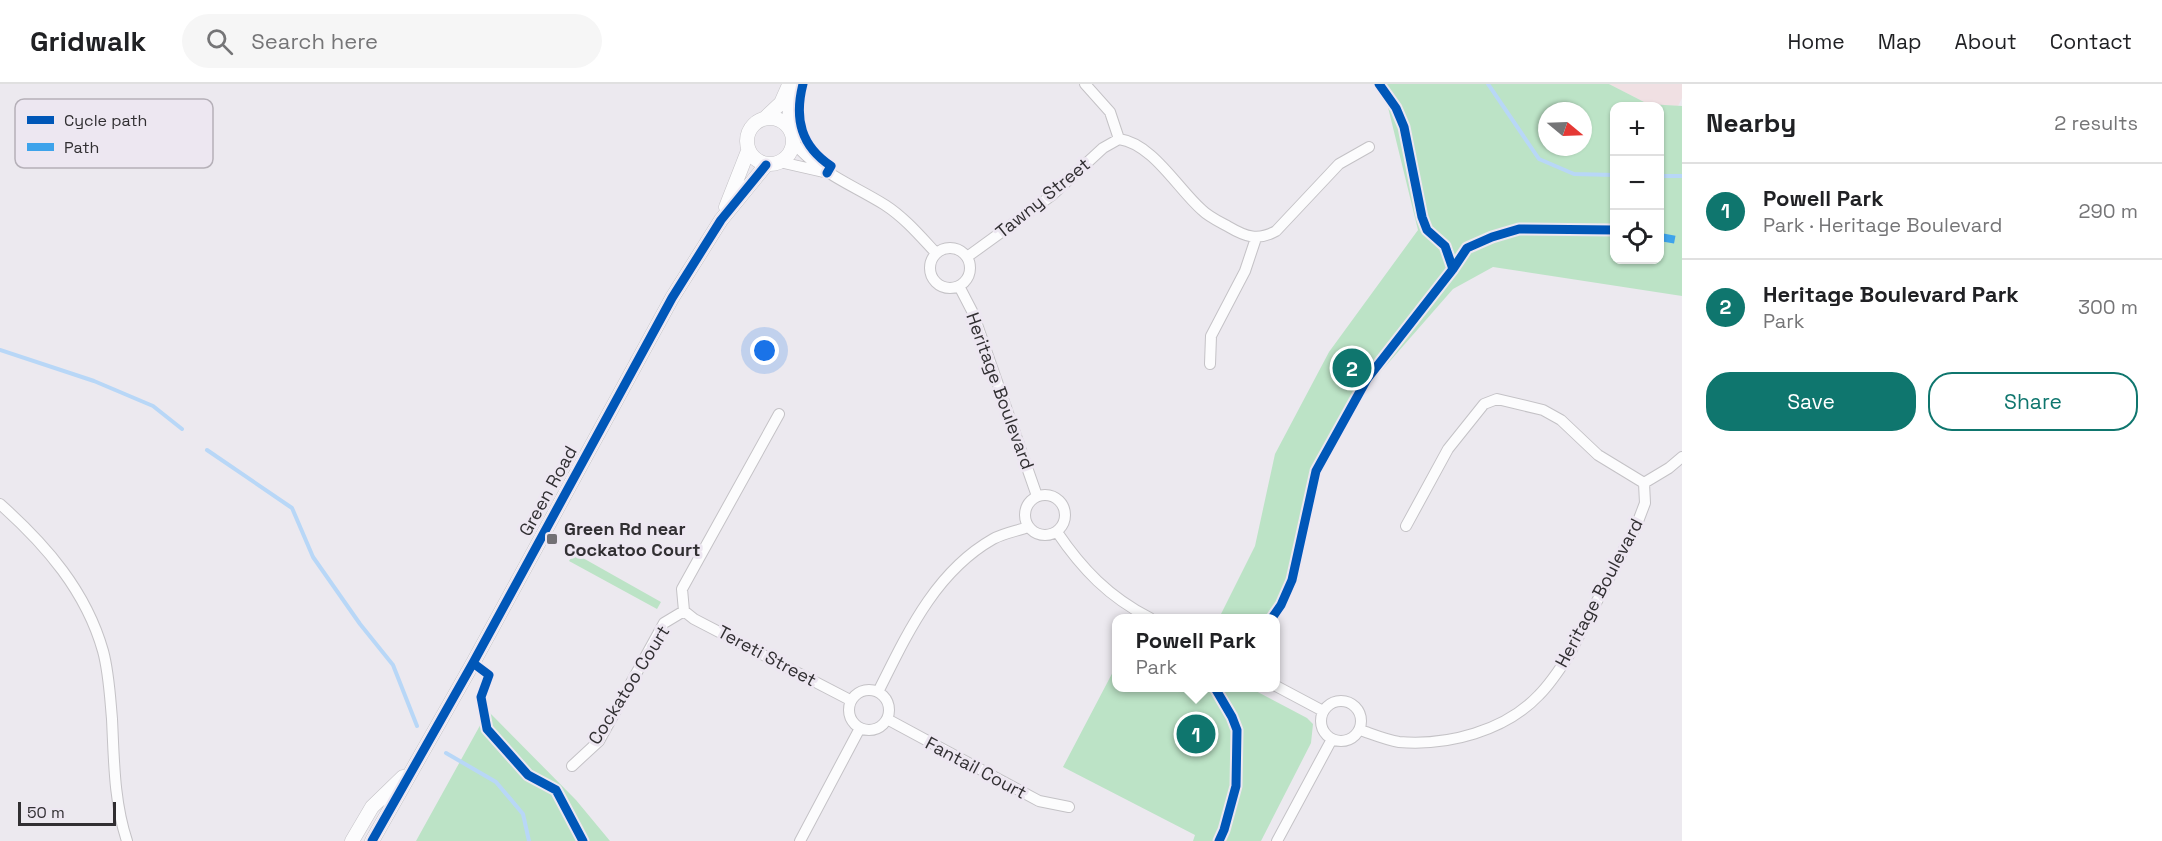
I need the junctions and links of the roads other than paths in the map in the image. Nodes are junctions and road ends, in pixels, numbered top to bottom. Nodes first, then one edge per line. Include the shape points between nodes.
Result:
1 (789, 84) edge
2 (794, 84) edge
3 (1085, 84) edge
4 (764, 119) junction
5 (791, 135) junction
6 (1119, 139) junction
7 (1369, 147) dead end
8 (748, 150) junction
9 (780, 162) junction
10 (766, 165) junction
11 (827, 173) junction
12 (721, 220) junction
13 (1256, 238) junction
14 (936, 253) junction
15 (967, 257) junction
16 (959, 286) junction
17 (1210, 364) dead end
18 (779, 414) dead end
19 (1682, 456) edge
20 (1644, 483) junction
21 (1037, 496) junction
22 (0, 504) edge
23 (1406, 526) dead end
24 (1028, 527) junction
25 (1057, 532) junction
26 (684, 611) junction
27 (1143, 614) edge
28 (1280, 689) edge
29 (879, 692) junction
30 (850, 700) junction
31 (1323, 711) junction
32 (887, 719) junction
33 (860, 728) junction
34 (1360, 730) junction
35 (1332, 739) junction
36 (415, 765) junction
37 (572, 766) dead end
38 (1069, 807) dead end
39 (127, 841) edge
40 (352, 841) edge
41 (372, 841) edge
42 (800, 841) edge
43 (1277, 841) edge

1 - 4 street via 781,103
2 - 5 street
3 - 6 street via 1110,112
4 - 5 street via 778,119
4 - 8 street via 747,135
5 - 9 street via 789,154
5 - 11 street via 806,157
6 - 13 street via 1131,140 1143,148 1202,211 1243,235
6 - 15 street, Tawny Street via 1103,148 1051,196
7 - 13 street via 1339,164 1276,231
8 - 10 street
8 - 12 street, Green Road
9 - 10 street
9 - 11 street
10 - 12 street, Green Road
11 - 14 street via 906,221
12 - 36 street, Green Road via 672,298
13 - 17 street via 1245,271 1211,336
14 - 15 street via 949,248
14 - 16 street via 929,265 931,278 947,289
15 - 16 street via 970,270
16 - 21 street, Heritage Boulevard via 973,314
18 - 26 street, Cockatoo Court via 682,589
19 - 20 street
20 - 23 street via 1598,455 1561,420 1542,410 1497,399 1484,404 1448,449
20 - 34 street, Heritage Boulevard via 1645,503 1638,524 1569,654 1538,696 1493,726 1461,737 1432,742 1397,741
21 - 24 street via 1024,514
21 - 25 street via 1055,497 1064,508 1065,521
22 - 39 street via 53,556 90,615 103,652 111,702 118,805
24 - 25 street via 1045,536
24 - 29 street via 994,539 959,563 939,584
25 - 27 street via 1094,578 1114,597
26 - 30 street, Tereti Street
26 - 37 street, Cockatoo Court via 664,623 599,741
28 - 31 street
29 - 30 street via 868,689
29 - 32 street via 888,705
30 - 33 street via 848,713
31 - 34 street via 1334,702 1353,704 1361,716
31 - 35 street via 1323,730
32 - 33 street via 878,728
32 - 38 street, Fantail Court via 1039,801
33 - 42 street
34 - 35 street via 1345,741
35 - 43 street
36 - 40 street, Green Road via 372,807
36 - 41 street, Green Road

